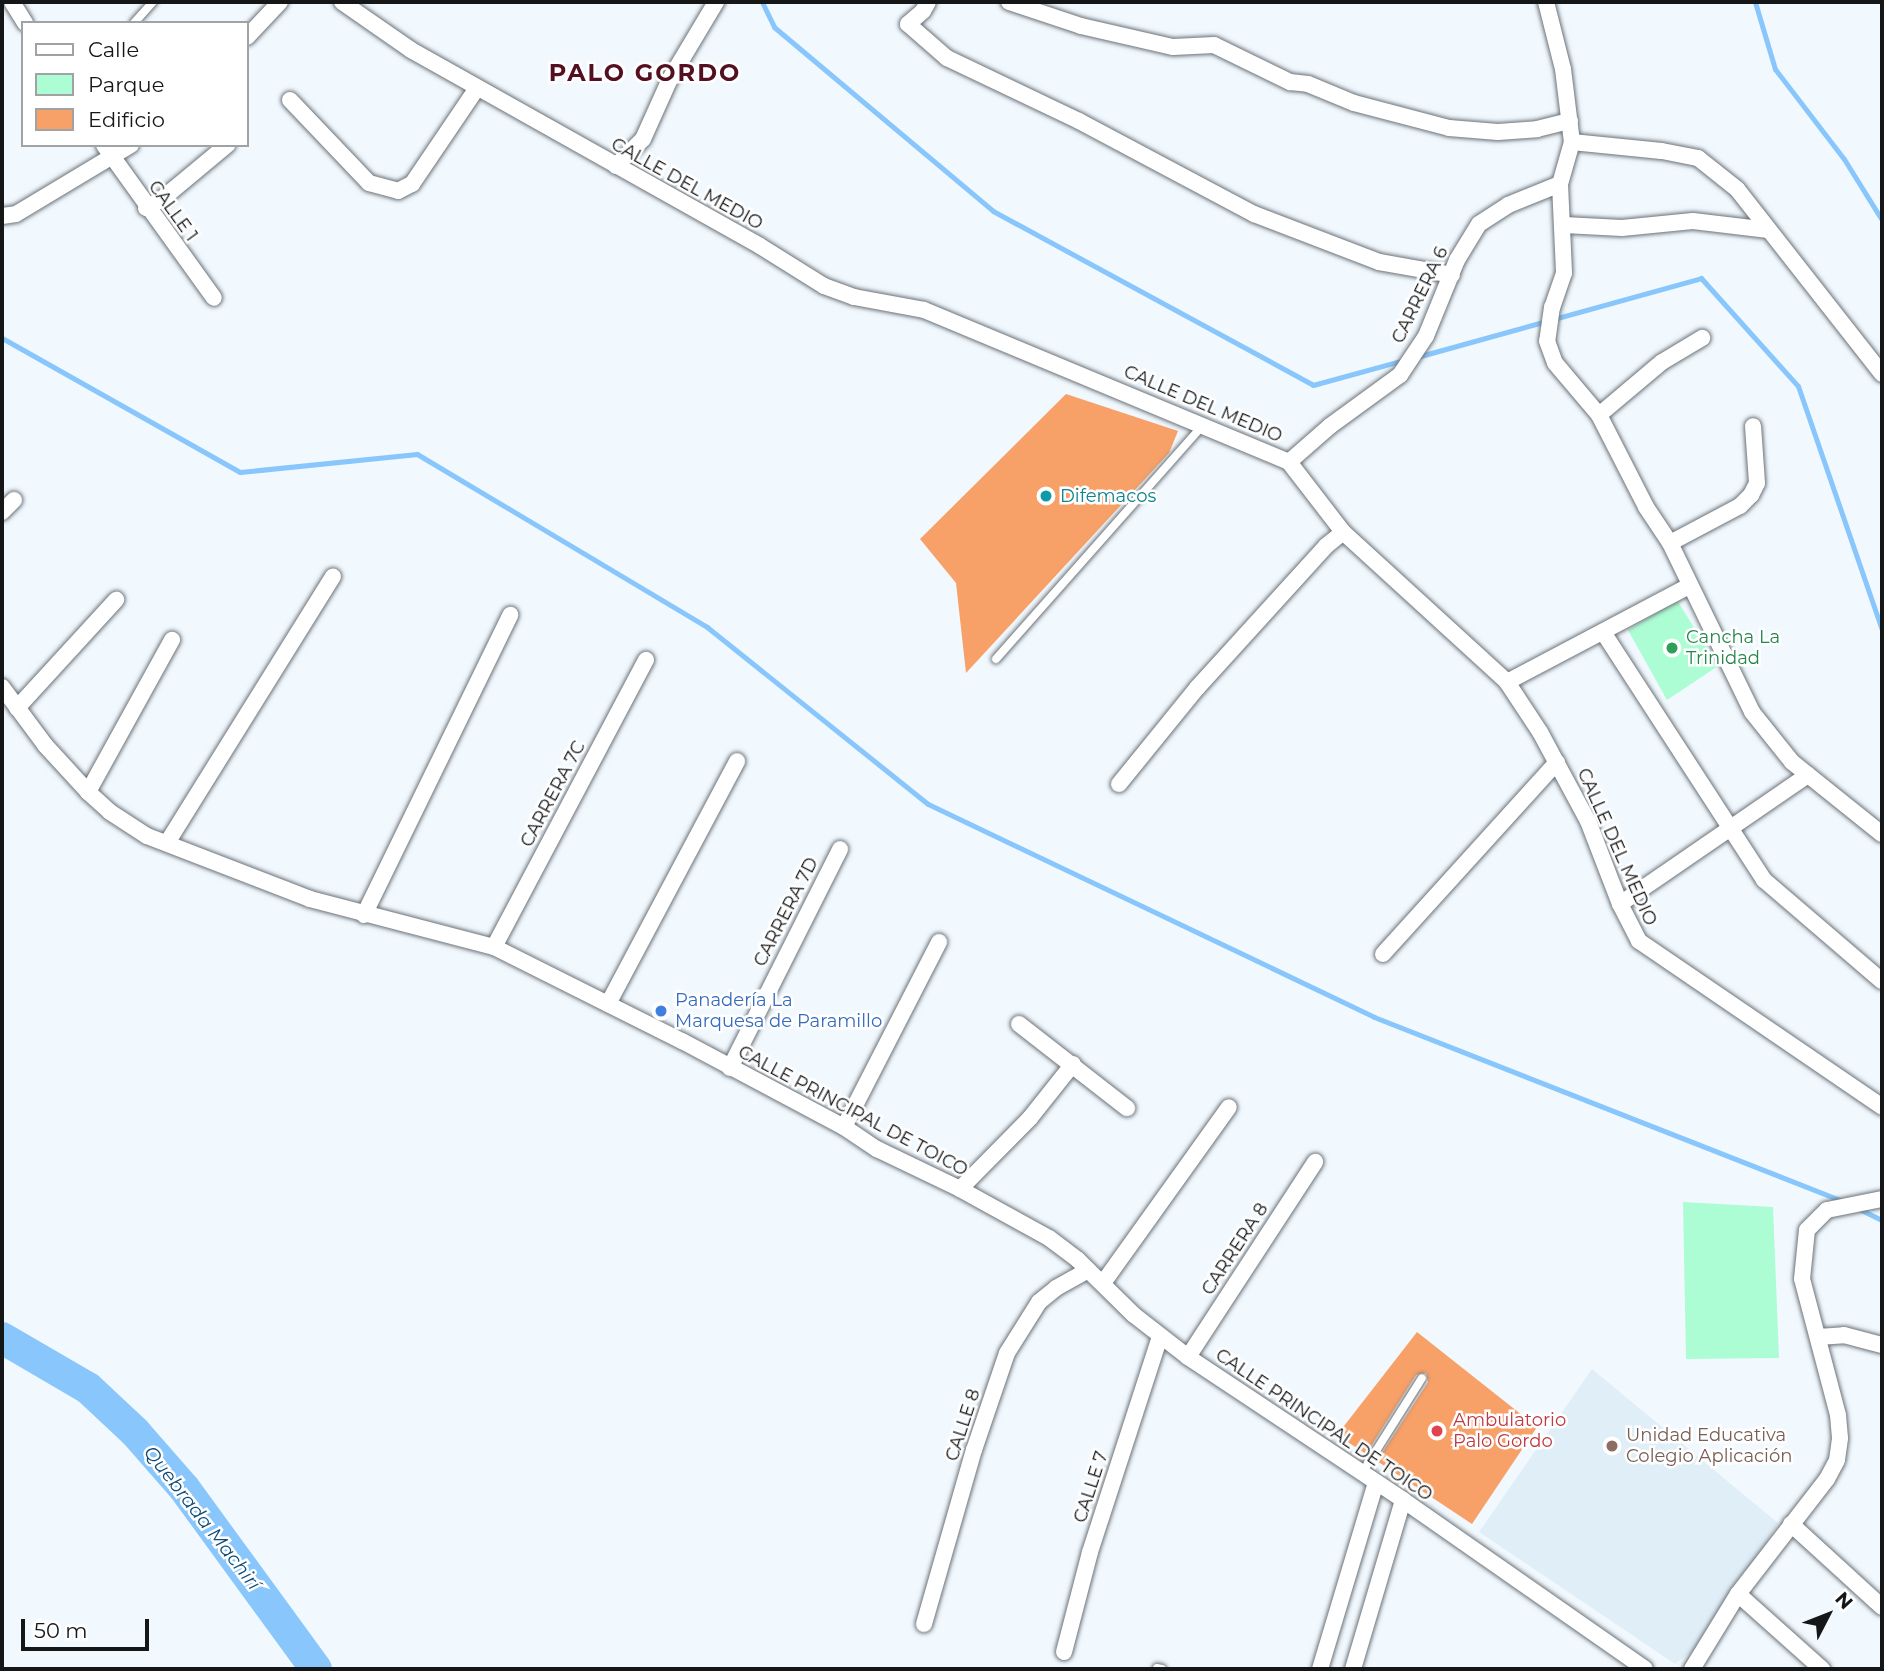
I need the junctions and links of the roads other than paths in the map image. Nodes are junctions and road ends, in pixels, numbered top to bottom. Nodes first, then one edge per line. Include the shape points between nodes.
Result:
1 (12, 2) edge
2 (152, 2) edge
3 (280, 2) edge
4 (342, 2) edge
5 (716, 2) edge
6 (928, 2) edge
7 (1009, 2) edge
8 (1546, 2) edge
9 (24, 21) edge
10 (136, 21) edge
11 (248, 36) edge
12 (477, 88) junction
13 (290, 100) dead end
14 (1570, 121) junction
15 (1572, 142) junction
16 (225, 147) edge
17 (108, 152) edge
18 (616, 166) junction
19 (1560, 184) junction
20 (146, 208) junction
21 (2, 215) edge
22 (1564, 225) junction
23 (1768, 230) junction
24 (1452, 275) junction
25 (214, 298) dead end
26 (1702, 338) dead end
27 (1882, 374) edge
28 (1599, 415) junction
29 (1203, 425) junction
30 (1753, 426) dead end
31 (1289, 462) junction
32 (14, 500) dead end
33 (2, 512) edge
34 (1343, 532) junction
35 (1670, 543) junction
36 (333, 576) dead end
37 (1689, 586) junction
38 (116, 600) dead end
39 (510, 615) dead end
40 (1603, 632) junction
41 (172, 640) dead end
42 (996, 659) dead end
43 (646, 660) dead end
44 (1507, 682) junction
45 (2, 687) edge
46 (17, 708) junction
47 (737, 761) dead end
48 (1557, 762) junction
49 (1808, 775) junction
50 (1119, 784) dead end
51 (88, 792) junction
52 (1729, 831) junction
53 (1882, 834) edge
54 (167, 843) junction
55 (840, 849) dead end
56 (1620, 904) junction
57 (365, 915) junction
58 (940, 942) dead end
59 (494, 947) junction
60 (1383, 954) dead end
61 (1882, 981) edge
62 (608, 1004) junction
63 (1019, 1024) dead end
64 (1073, 1064) junction
65 (730, 1068) junction
66 (1229, 1107) dead end
67 (1882, 1107) edge
68 (1127, 1108) dead end
69 (844, 1127) junction
70 (1315, 1162) dead end
71 (960, 1189) junction
72 (1882, 1199) edge
73 (1088, 1270) junction
74 (1103, 1283) junction
75 (1160, 1336) junction
76 (1818, 1337) junction
77 (1882, 1345) edge
78 (1188, 1357) junction
79 (1422, 1378) dead end
80 (1369, 1478) junction
81 (1403, 1500) junction
82 (1791, 1524) junction
83 (1738, 1594) junction
84 (1882, 1607) edge
85 (924, 1624) dead end
86 (1063, 1652) dead end
87 (1320, 1669) edge
88 (1353, 1669) edge
89 (1645, 1669) edge
90 (1692, 1669) edge
91 (1822, 1669) edge

1 - 9 street
2 - 10 lane
3 - 11 street
4 - 12 street, CALLE DEL MEDIO
5 - 18 street via 670,79 643,139
6 - 24 street via 908,24 947,58 1079,121 1254,214 1379,262
7 - 14 street via 1081,26 1173,47 1214,45 1290,82 1449,128 1498,132
8 - 14 street
12 - 13 street via 412,184 398,191 369,183
12 - 18 street, CALLE DEL MEDIO
14 - 15 street
15 - 19 street
15 - 23 street via 1698,158 1737,189
16 - 20 street
17 - 20 street, CALLE 1
17 - 21 street via 16,214
18 - 29 street, CALLE DEL MEDIO via 824,286 854,297 924,310
19 - 22 street
19 - 24 street, CARRERA 6 via 1508,205 1479,224
20 - 25 street, CALLE 1
22 - 23 street via 1622,228 1693,220
22 - 28 street via 1564,273 1547,341 1555,363
23 - 27 street
24 - 31 street, CARRERA 6 via 1426,336 1400,375
26 - 28 street via 1662,362
28 - 35 street via 1646,507
29 - 31 street, CALLE DEL MEDIO
29 - 42 lane
30 - 35 street via 1757,483 1751,495 1740,506
31 - 34 street, CALLE DEL MEDIO
32 - 33 street
34 - 44 street, CALLE DEL MEDIO
34 - 50 street via 1197,688
35 - 37 street
36 - 54 street
37 - 40 street
37 - 49 street via 1752,712 1772,740
38 - 46 street
39 - 57 street
40 - 44 street
40 - 52 street
41 - 51 street
43 - 59 street, CARRERA 7C
44 - 48 street, CALLE DEL MEDIO
45 - 46 street, CALLE PRINCIPAL DE TOICO
46 - 51 street, CALLE PRINCIPAL DE TOICO
47 - 62 street
48 - 56 street, CALLE DEL MEDIO via 1588,821
48 - 60 street
49 - 52 street
49 - 53 street
51 - 54 street, CALLE PRINCIPAL DE TOICO via 138,830
52 - 56 street
52 - 61 street via 1764,880
54 - 57 street, CALLE PRINCIPAL DE TOICO via 310,899
55 - 65 street, CARRERA 7D
56 - 67 street, CALLE DEL MEDIO via 1639,941
57 - 59 street, CALLE PRINCIPAL DE TOICO
58 - 69 street
59 - 62 street, CALLE PRINCIPAL DE TOICO
62 - 65 street, CALLE PRINCIPAL DE TOICO
63 - 64 street
64 - 68 street
64 - 71 street via 1030,1118
65 - 69 street, CALLE PRINCIPAL DE TOICO
66 - 74 street
69 - 71 street, CALLE PRINCIPAL DE TOICO via 877,1149
70 - 78 street, CARRERA 8
71 - 73 street, CALLE PRINCIPAL DE TOICO via 1049,1238
72 - 76 street via 1826,1210 1807,1230 1802,1279
73 - 74 street, CALLE PRINCIPAL DE TOICO
73 - 85 street, CALLE 8 via 1039,1302 1007,1353
74 - 75 street, CALLE PRINCIPAL DE TOICO
75 - 78 street, CALLE PRINCIPAL DE TOICO
75 - 86 street, CALLE 7 via 1090,1552
76 - 77 street via 1844,1335
76 - 82 street via 1838,1415 1839,1449 1827,1479
78 - 80 street, CALLE PRINCIPAL DE TOICO
79 - 80 lane
80 - 81 street, CALLE PRINCIPAL DE TOICO
80 - 87 street
81 - 88 street
81 - 89 street, CALLE PRINCIPAL DE TOICO
82 - 83 street
82 - 84 street
83 - 90 street
83 - 91 street

